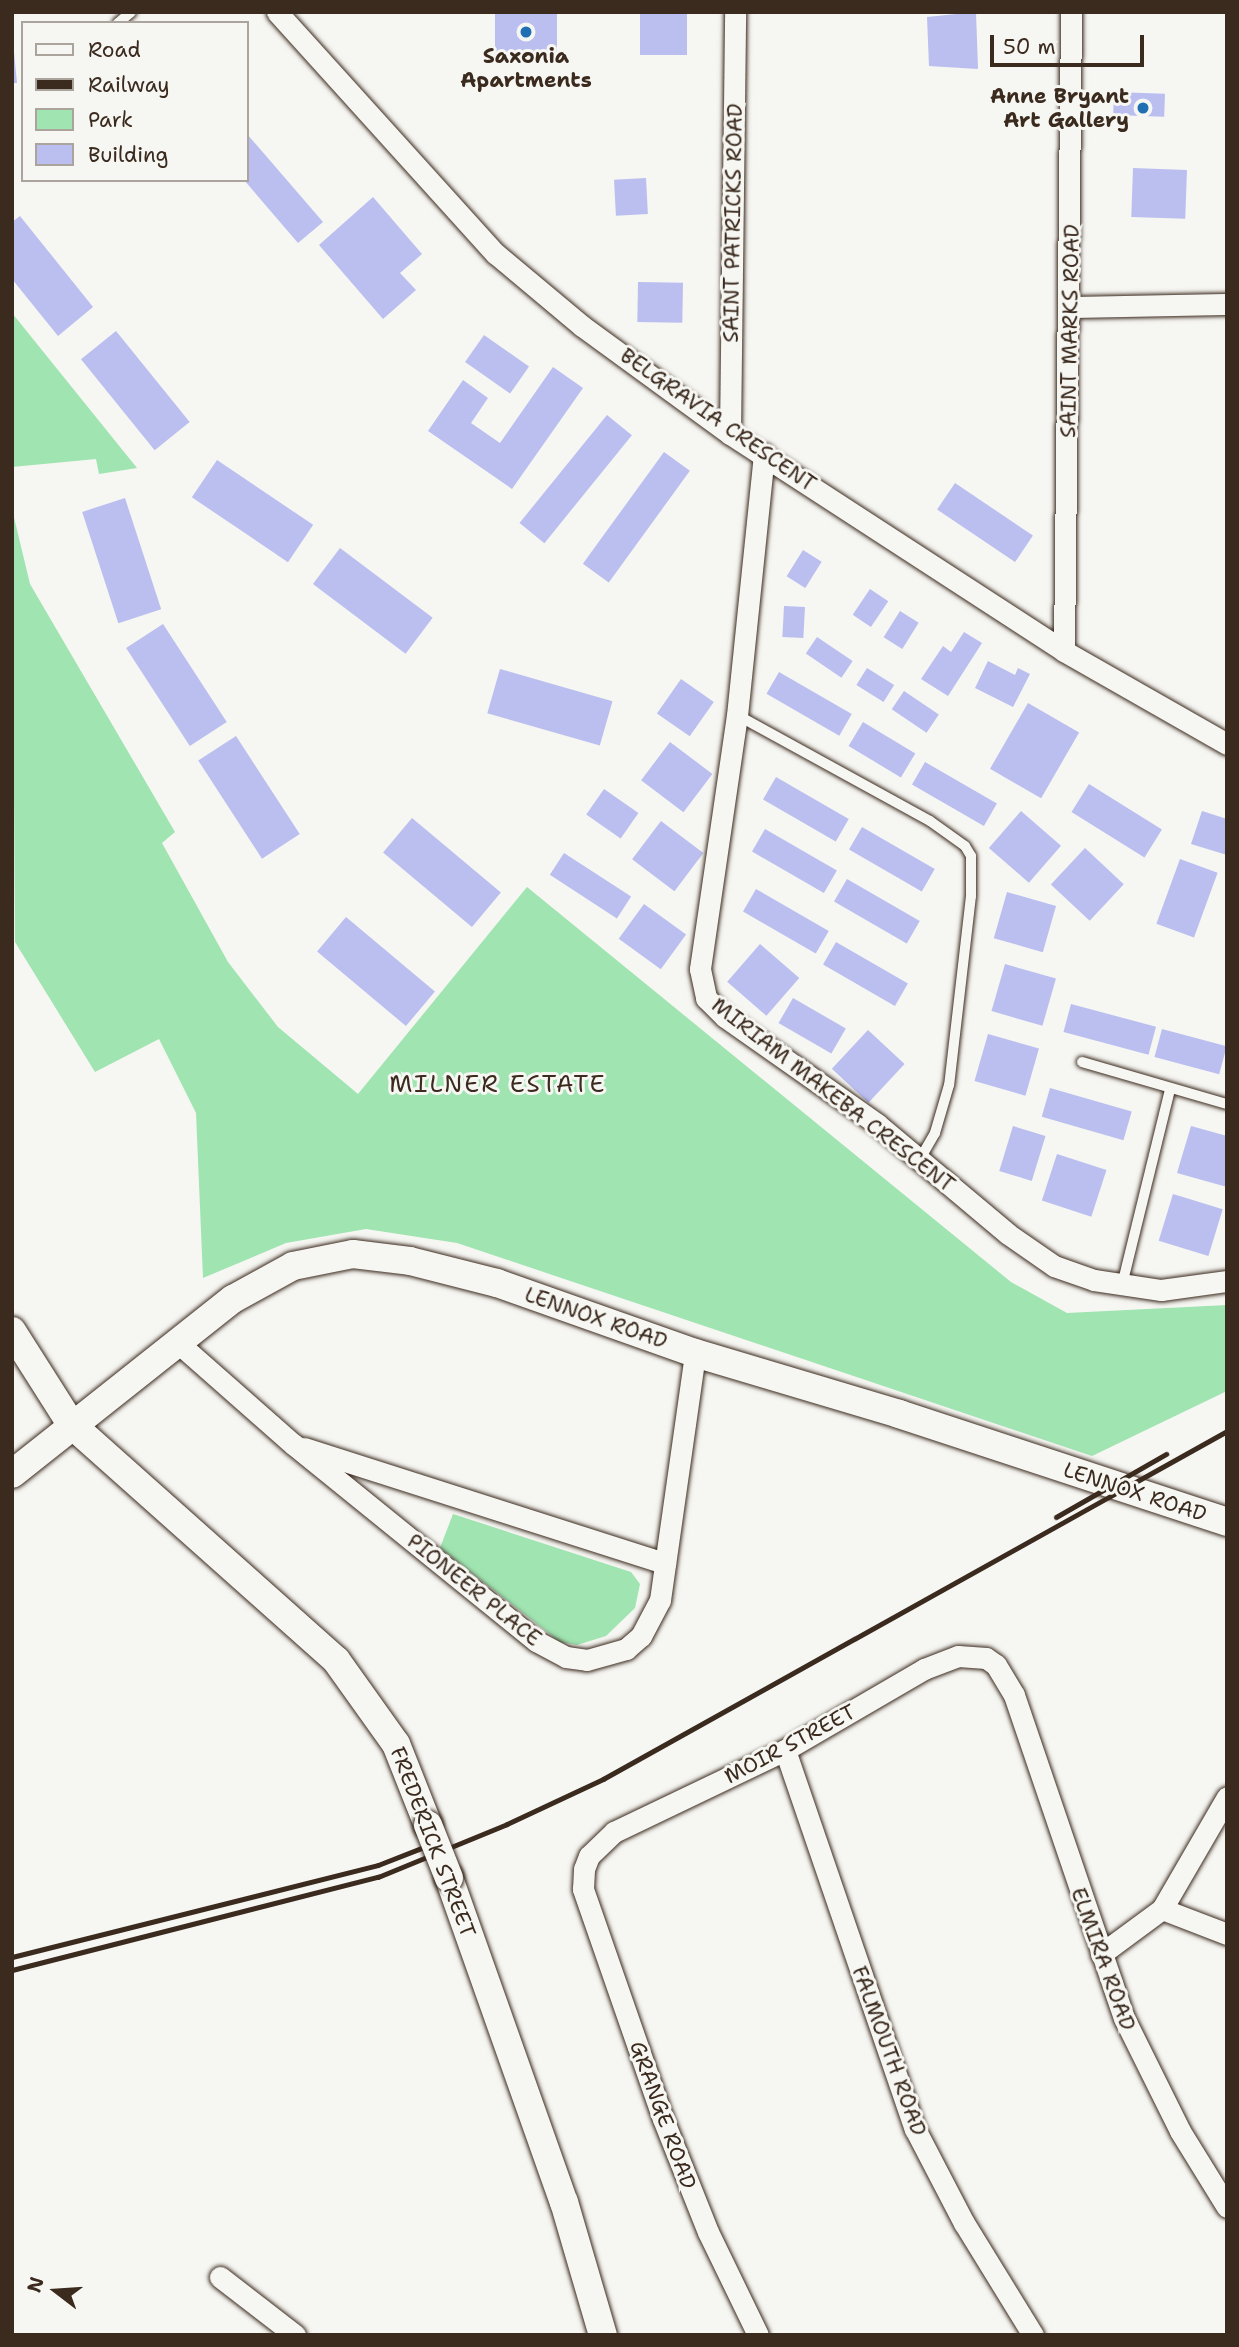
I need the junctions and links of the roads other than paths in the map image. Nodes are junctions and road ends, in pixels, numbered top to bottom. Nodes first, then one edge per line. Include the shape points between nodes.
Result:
1 (277, 12) edge
2 (736, 12) edge
3 (1071, 12) edge
4 (1227, 304) edge
5 (1071, 307) junction
6 (730, 434) junction
7 (764, 454) junction
8 (1064, 650) junction
9 (737, 715) junction
10 (1227, 744) edge
11 (1082, 1062) dead end
12 (1170, 1088) junction
13 (1227, 1104) edge
14 (920, 1159) junction
15 (1227, 1281) edge
16 (1122, 1285) junction
17 (12, 1331) edge
18 (176, 1341) junction
19 (695, 1353) junction
20 (71, 1424) junction
21 (293, 1444) junction
22 (12, 1474) edge
23 (1227, 1522) edge
24 (665, 1563) junction
25 (1014, 1695) joint
26 (785, 1750) junction
27 (1227, 1797) edge
28 (583, 1889) joint
29 (1162, 1909) junction
30 (1227, 1934) edge
31 (1101, 1954) junction
32 (1227, 2207) edge
33 (219, 2277) dead end
34 (295, 2335) edge
35 (603, 2335) edge
36 (758, 2335) edge
37 (1033, 2335) edge

1 - 6 street, BELGRAVIA CRESCENT via 504,262 582,326
2 - 6 street, SAINT PATRICKS ROAD
3 - 5 street, SAINT MARKS ROAD
4 - 5 street
5 - 8 street, SAINT MARKS ROAD
6 - 7 street, BELGRAVIA CRESCENT
7 - 8 street, BELGRAVIA CRESCENT
7 - 9 street, MIRIAM MAKEBA CRESCENT
8 - 10 street, BELGRAVIA CRESCENT
9 - 14 street, MIRIAM MAKEBA CRESCENT via 700,969 706,998 725,1017
9 - 14 lane via 930,821 965,845 971,856 971,896 949,1085 938,1123
11 - 12 lane
12 - 13 lane
12 - 16 lane
14 - 16 street, MIRIAM MAKEBA CRESCENT via 1032,1252 1073,1274
15 - 16 street, MIRIAM MAKEBA CRESCENT via 1194,1289
17 - 20 street, FREDERICK STREET
18 - 19 street, LENNOX ROAD via 233,1299 293,1266 353,1254 419,1263 497,1283
18 - 20 street, LENNOX ROAD
18 - 21 street, PIONEER PLACE
19 - 23 street, LENNOX ROAD via 899,1413
19 - 24 street, PIONEER PLACE
20 - 22 street, LENNOX ROAD
20 - 35 street, FREDERICK STREET, bridge via 336,1660 396,1744 449,1878 564,2202
21 - 24 street, PIONEER PLACE
21 - 24 street, PIONEER PLACE via 536,1642 566,1657 606,1657 641,1636 660,1600
25 - 26 street, MOIR STREET via 996,1665 986,1658 958,1656 924,1669
25 - 31 street, ELMIRA ROAD
26 - 28 street, MOIR STREET via 614,1832 589,1856
26 - 37 street, FALMOUTH ROAD via 915,2129 964,2222
27 - 29 street
28 - 36 street, GRANGE ROAD via 663,2119 708,2232
29 - 30 street
29 - 31 street
31 - 32 street, ELMIRA ROAD via 1139,2053
33 - 34 street

